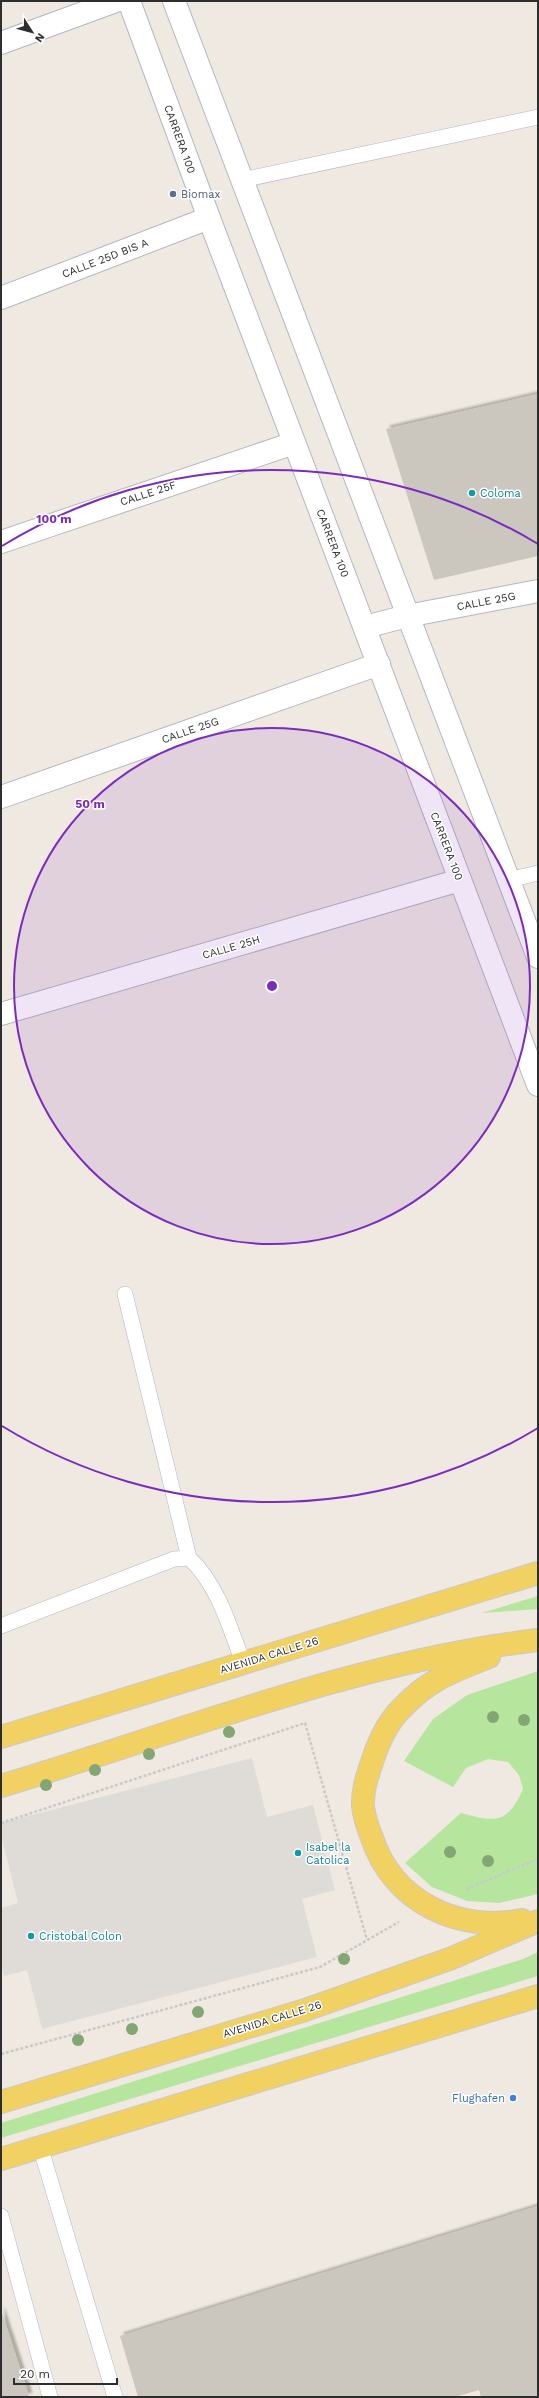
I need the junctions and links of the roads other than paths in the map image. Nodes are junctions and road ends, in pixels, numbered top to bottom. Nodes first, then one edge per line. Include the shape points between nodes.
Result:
1 (116, 1) edge
2 (129, 1) edge
3 (174, 1) edge
4 (1, 43) edge
5 (538, 117) edge
6 (242, 180) junction
7 (209, 218) junction
8 (1, 298) edge
9 (294, 443) junction
10 (1, 542) edge
11 (538, 591) edge
12 (407, 616) junction
13 (364, 627) junction
14 (378, 664) junction
15 (1, 797) edge
16 (538, 873) edge
17 (460, 880) junction
18 (508, 880) junction
19 (538, 957) edge
20 (1, 1014) edge
21 (538, 1085) edge
22 (125, 1294) dead end
23 (189, 1558) junction
24 (538, 1573) edge
25 (1, 1626) edge
26 (533, 1641) edge
27 (243, 1663) junction
28 (1, 1737) edge
29 (1, 1786) edge
30 (538, 1916) edge
31 (538, 1921) edge
32 (538, 1996) edge
33 (1, 2102) edge
34 (40, 2146) junction
35 (1, 2159) edge
36 (1, 2216) edge
37 (50, 2397) edge
38 (115, 2397) edge

1 - 4 main road
2 - 7 main road, CARRERA 100
3 - 6 main road
5 - 6 lane
6 - 12 main road
7 - 8 main road, CALLE 25D BIS A
7 - 9 main road, CARRERA 100
9 - 10 main road, CALLE 25F
9 - 13 main road, CARRERA 100
11 - 12 main road, CALLE 25G
12 - 13 main road, CALLE 25G
12 - 18 main road
13 - 14 main road, CARRERA 100
14 - 15 main road, CALLE 25G
14 - 17 main road, CARRERA 100
16 - 18 lane
17 - 20 main road, CALLE 25H
17 - 21 main road, CARRERA 100
18 - 19 main road
22 - 23 lane
23 - 25 lane via 174,1559
23 - 27 lane via 202,1570 230,1627
24 - 27 main road, AVENIDA CALLE 26
26 - 29 main road via 408,1664 330,1683
26 - 30 main road via 438,1677 404,1705 385,1731 375,1754 366,1781 363,1806 375,1848 389,1873 406,1892 427,1906 463,1920 486,1924
27 - 28 main road, AVENIDA CALLE 26
31 - 33 main road, AVENIDA CALLE 26 via 452,1958 304,2010
32 - 34 main road
34 - 35 main road
34 - 38 lane
36 - 37 lane

